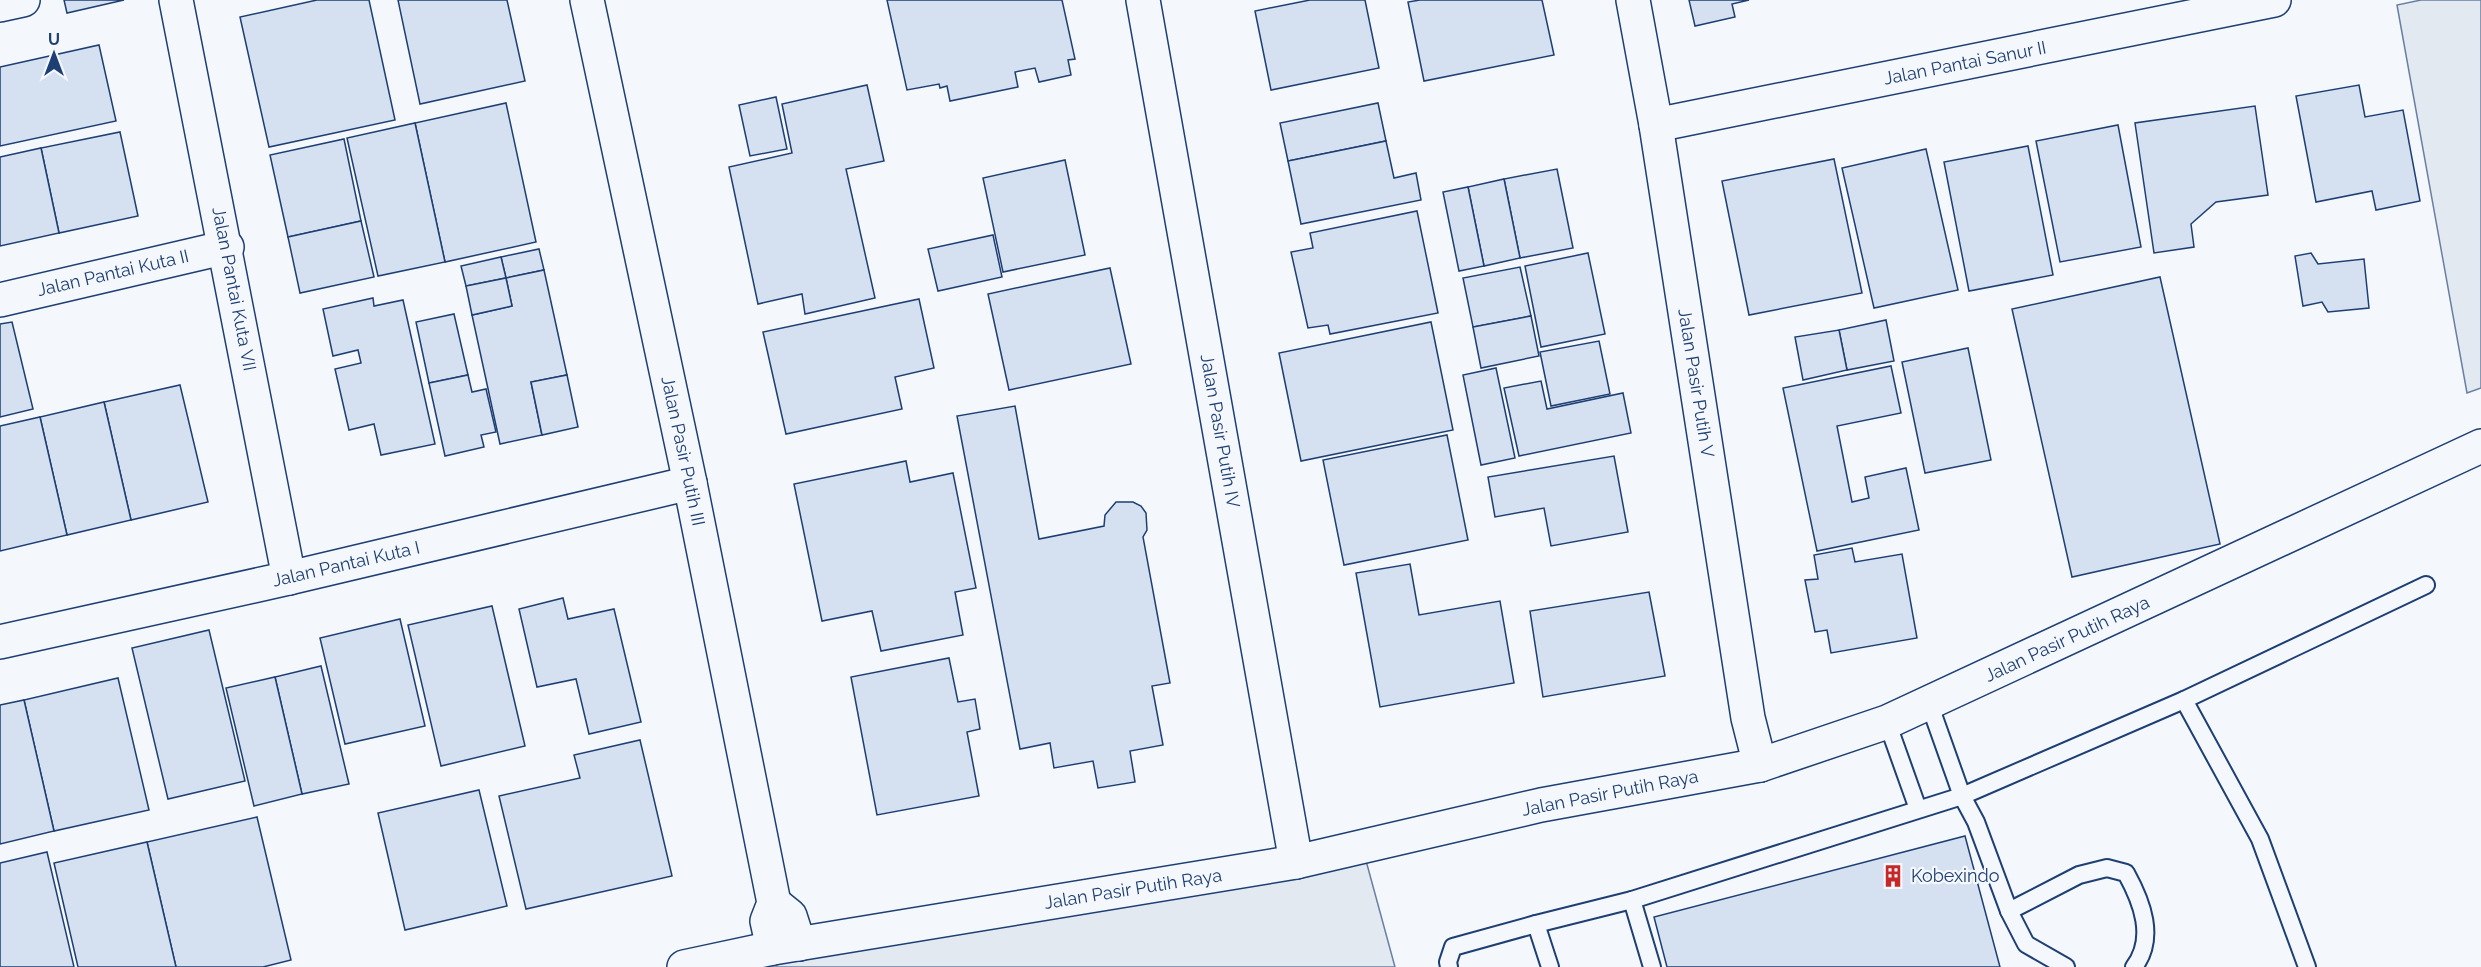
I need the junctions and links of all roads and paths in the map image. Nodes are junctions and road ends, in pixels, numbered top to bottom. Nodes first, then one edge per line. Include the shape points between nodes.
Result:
1 (23, 0) edge
2 (176, 0) edge
3 (587, 0) edge
4 (1143, 0) edge
5 (1633, 0) edge
6 (2274, 0) edge
7 (0, 5) edge
8 (1656, 125) junction
9 (227, 247) junction
10 (0, 300) edge
11 (2481, 446) edge
12 (690, 483) junction
13 (290, 578) junction
14 (2426, 585) dead end
15 (0, 642) edge
16 (2184, 700) junction
17 (1929, 704) junction
18 (1887, 723) junction
19 (1760, 765) junction
20 (1962, 796) junction
21 (1918, 809) junction
22 (1296, 862) junction
23 (1632, 900) junction
24 (2009, 911) junction
25 (1536, 924) junction
26 (786, 946) junction
27 (684, 967) edge
28 (1449, 967) edge
29 (1550, 967) edge
30 (1652, 967) edge
31 (2066, 967) edge
32 (2134, 967) edge
33 (2307, 967) edge

1 - 7 street
2 - 9 street, Jalan Pantai Kuta VII
3 - 12 street, Jalan Pasir Putih III
4 - 22 street, Jalan Pasir Putih IV
5 - 8 street, Jalan Pasir Putih V
6 - 8 street, Jalan Pantai Sanur II
8 - 19 street, Jalan Pasir Putih V via 1746,706
9 - 10 street, Jalan Pantai Kuta II
9 - 13 street, Jalan Pantai Kuta VII
11 - 17 street, Jalan Pasir Putih Raya
12 - 13 street, Jalan Pantai Kuta I
12 - 26 street, Jalan Pasir Putih III via 774,903 790,916
13 - 15 street, Jalan Pantai Kuta I
14 - 16 lane
16 - 20 lane
16 - 33 lane via 2260,839
17 - 18 street, Jalan Pasir Putih Raya
17 - 20 lane
18 - 19 street, Jalan Pasir Putih Raya
18 - 21 lane
19 - 22 street, Jalan Pasir Putih Raya via 1541,805
20 - 21 lane
20 - 24 lane via 1976,822
21 - 23 lane
22 - 26 street, Jalan Pasir Putih Raya
23 - 25 lane
23 - 30 lane
24 - 31 lane via 2026,945
24 - 32 lane via 2079,875 2107,868 2126,873 2141,900 2146,930 2144,954
25 - 28 lane via 1453,947
25 - 29 lane
26 - 27 street, Jalan Pasir Putih Raya

